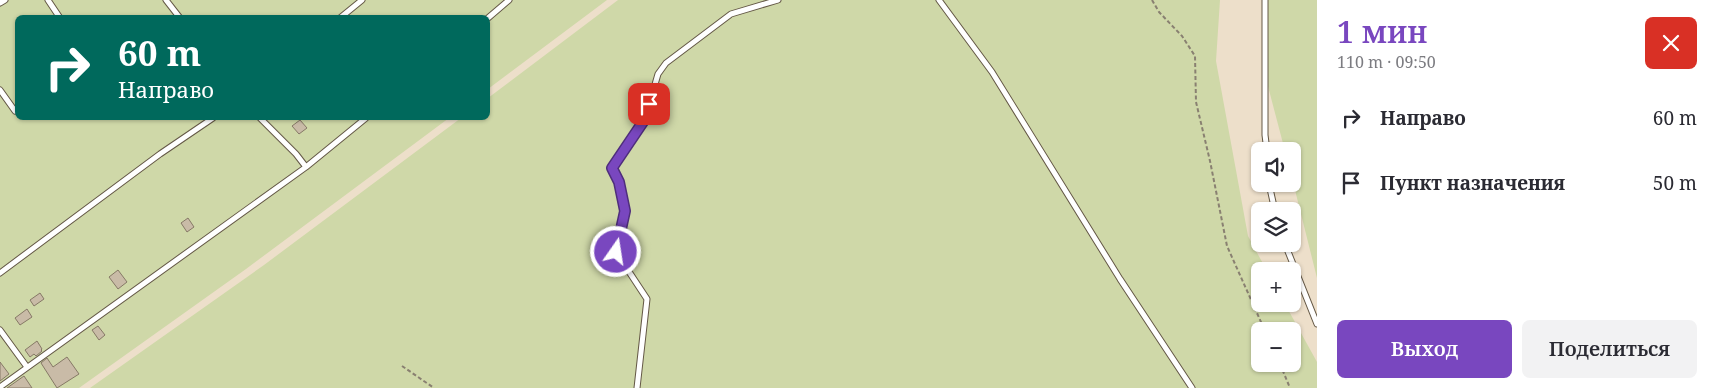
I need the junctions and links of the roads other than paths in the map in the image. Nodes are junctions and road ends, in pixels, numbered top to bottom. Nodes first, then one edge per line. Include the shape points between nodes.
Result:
1 (5, 0) edge
2 (48, 0) edge
3 (166, 0) edge
4 (362, 0) edge
5 (509, 0) edge
6 (778, 0) edge
7 (939, 0) edge
8 (1265, 0) edge
9 (0, 3) edge
10 (58, 15) edge
11 (178, 15) edge
12 (344, 15) edge
13 (490, 16) edge
14 (0, 90) edge
15 (15, 112) dead end
16 (210, 120) edge
17 (262, 120) edge
18 (364, 120) edge
19 (1266, 142) edge
20 (306, 167) junction
21 (1289, 252) edge
22 (0, 273) edge
23 (1317, 324) edge
24 (0, 330) edge
25 (27, 367) junction
26 (0, 387) edge
27 (638, 388) edge
28 (1192, 388) edge

1 - 9 lane
2 - 10 lane
3 - 11 lane
4 - 12 lane
5 - 13 lane
6 - 27 lane via 731,14 666,63 658,74 645,119 612,168 619,182 625,211 616,252 647,299
7 - 28 lane via 992,72 1120,279
8 - 19 lane
14 - 15 lane
16 - 22 lane
17 - 20 lane
18 - 20 lane
20 - 25 lane
21 - 23 lane
24 - 25 lane
25 - 26 lane

